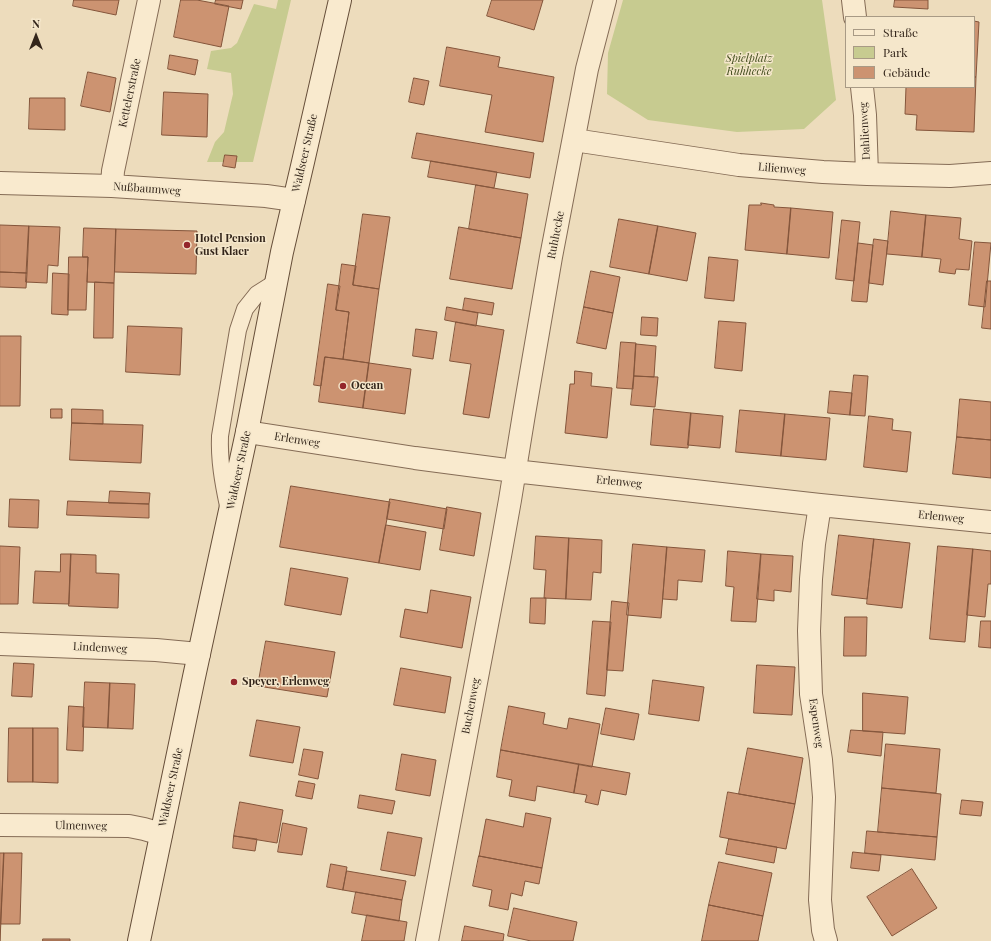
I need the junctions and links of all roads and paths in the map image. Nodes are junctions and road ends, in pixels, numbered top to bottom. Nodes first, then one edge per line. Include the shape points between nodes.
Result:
1 (149, 0) edge
2 (340, 0) edge
3 (605, 0) edge
4 (853, 0) edge
5 (855, 16) edge
6 (862, 88) edge
7 (574, 140) junction
8 (991, 173) edge
9 (867, 174) junction
10 (0, 183) edge
11 (112, 186) junction
12 (294, 200) junction
13 (276, 282) junction
14 (247, 432) junction
15 (514, 471) junction
16 (820, 505) junction
17 (229, 516) junction
18 (991, 522) edge
19 (0, 644) edge
20 (199, 654) junction
21 (0, 824) edge
22 (161, 834) junction
23 (140, 941) edge
24 (427, 941) edge
25 (826, 941) edge

1 - 11 street, Kettelerstraße
2 - 12 street, Waldseer Straße
3 - 7 street, Ruhhecke via 587,69
4 - 5 street
6 - 9 street, Dahlienweg
7 - 9 street, Lilienweg via 738,165
7 - 15 street, Ruhhecke
8 - 9 street, Lilienweg via 950,176
10 - 11 street, Nußbaumweg
11 - 12 street, Nußbaumweg
12 - 13 street, Waldseer Straße
13 - 14 street, Waldseer Straße
13 - 17 lane via 257,294 244,309 238,330 220,436
14 - 15 street, Erlenweg
14 - 17 street, Waldseer Straße
15 - 16 street, Erlenweg
15 - 24 street, Buchenweg
16 - 18 street, Erlenweg
16 - 25 street, Espenweg via 811,579 810,631 811,694 824,797 820,900
17 - 20 street, Waldseer Straße
19 - 20 street, Lindenweg
20 - 22 street, Waldseer Straße
21 - 22 street, Ulmenweg via 129,826
22 - 23 street, Waldseer Straße

